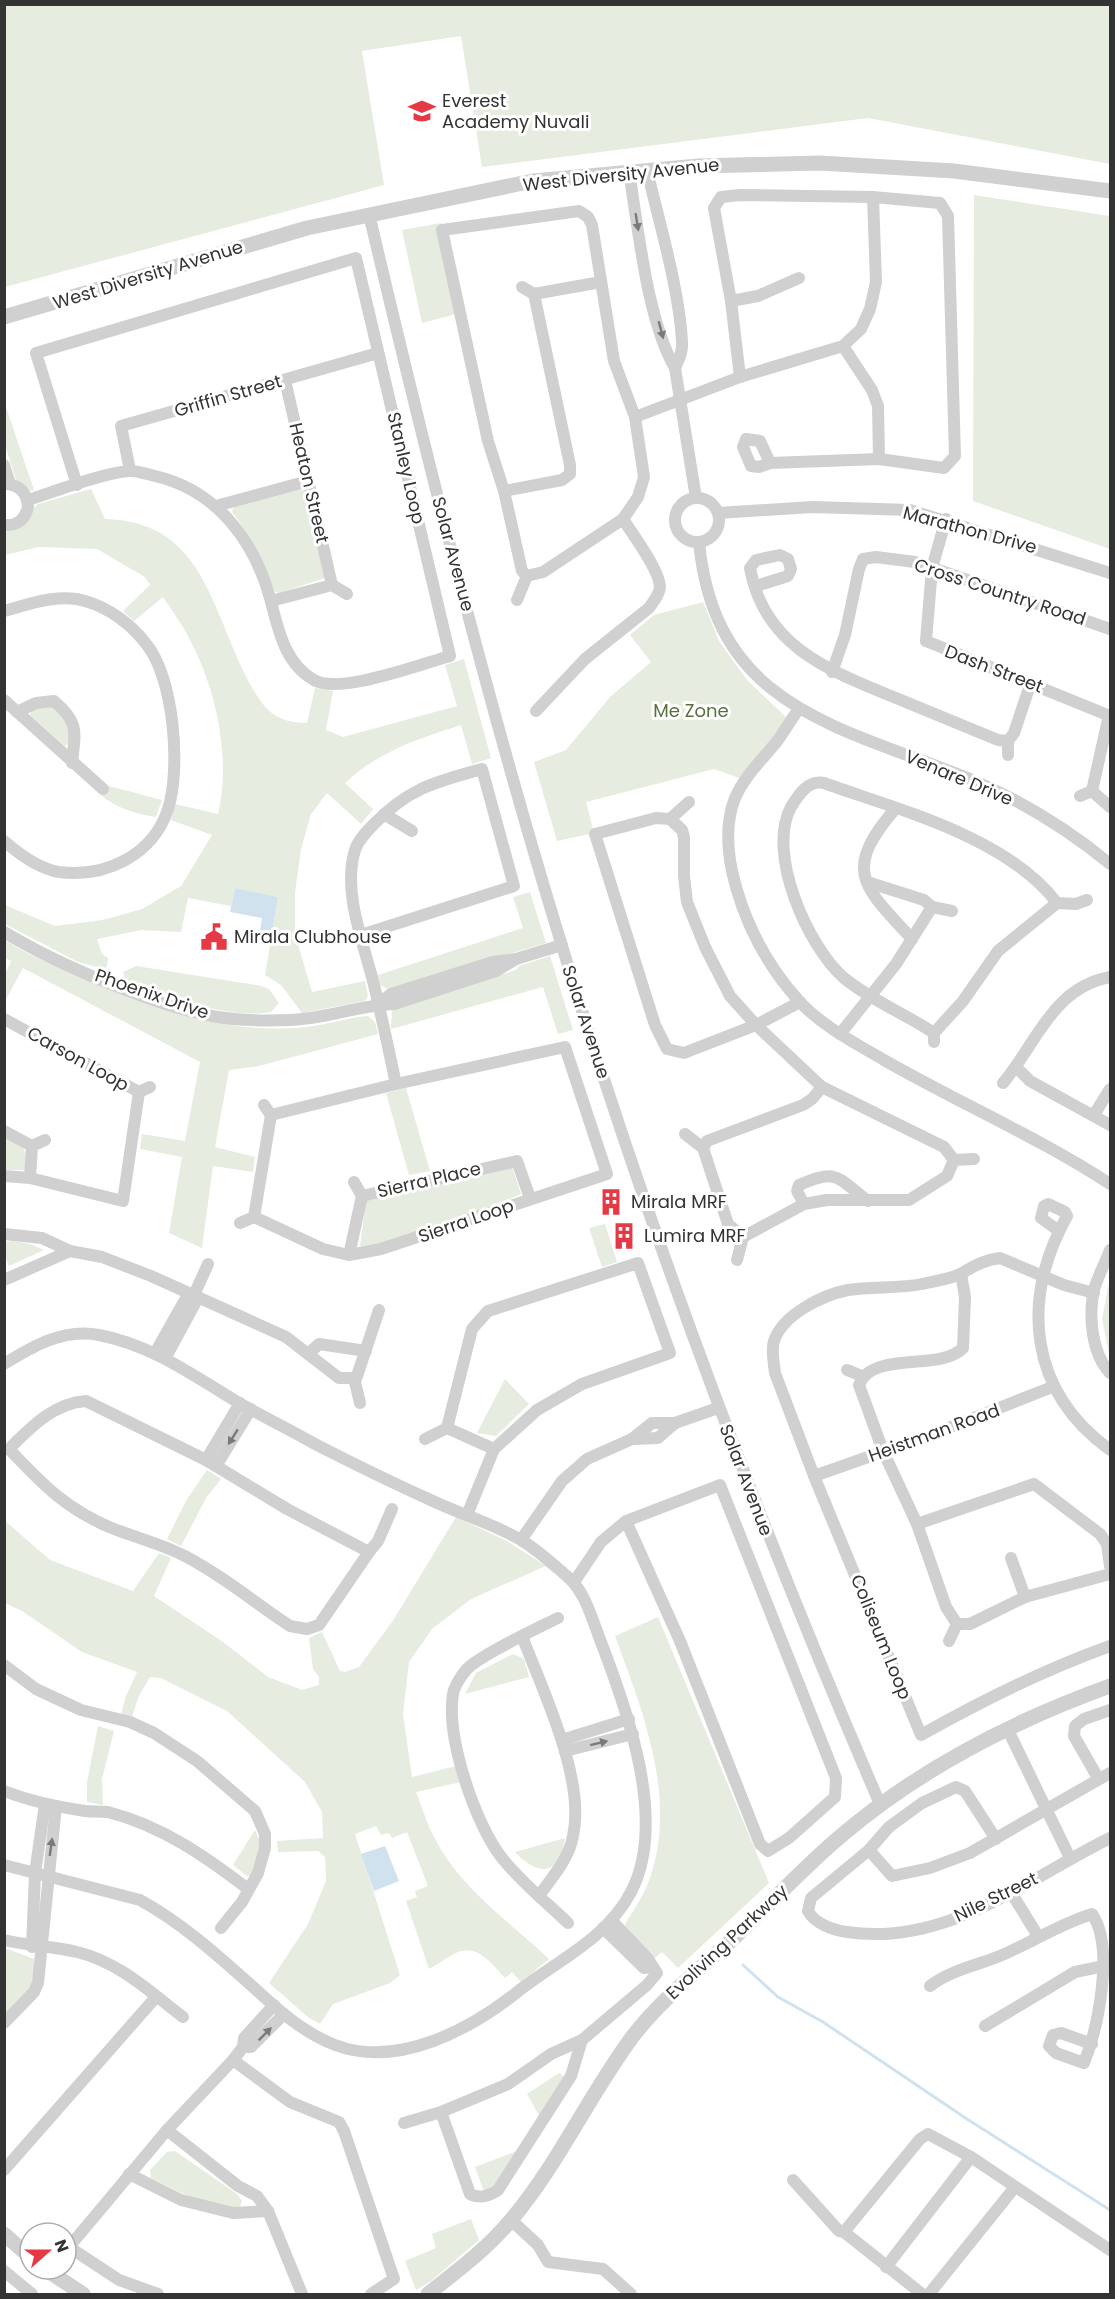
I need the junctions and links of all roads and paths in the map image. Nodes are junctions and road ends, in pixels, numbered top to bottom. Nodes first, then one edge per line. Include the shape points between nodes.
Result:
1 (647, 170) junction
2 (629, 171) junction
3 (1110, 192) edge
4 (873, 197) junction
5 (369, 214) junction
6 (799, 278) dead end
7 (601, 282) junction
8 (522, 287) dead end
9 (534, 294) junction
10 (731, 301) junction
11 (4, 318) edge
12 (843, 346) junction
13 (378, 353) junction
14 (675, 368) junction
15 (740, 377) junction
16 (285, 380) junction
17 (679, 399) junction
18 (635, 417) junction
19 (879, 459) junction
20 (770, 463) dead end
21 (4, 465) edge
22 (130, 470) junction
23 (308, 481) junction
24 (7, 484) edge
25 (77, 485) junction
26 (504, 491) junction
27 (696, 498) junction
28 (28, 500) junction
29 (216, 506) junction
30 (718, 513) junction
31 (623, 519) junction
32 (946, 519) junction
33 (4, 525) edge
34 (699, 542) junction
35 (932, 568) junction
36 (1110, 573) edge
37 (527, 576) junction
38 (332, 585) junction
39 (756, 586) dead end
40 (347, 594) dead end
41 (517, 600) dead end
42 (271, 601) junction
43 (4, 610) edge
44 (1110, 629) edge
45 (832, 672) junction
46 (1031, 682) junction
47 (4, 700) edge
48 (798, 710) junction
49 (536, 711) dead end
50 (16, 712) junction
51 (1110, 716) edge
52 (1008, 741) junction
53 (1008, 755) dead end
54 (72, 763) junction
55 (103, 789) dead end
56 (1092, 791) junction
57 (1080, 796) dead end
58 (689, 802) dead end
59 (1110, 807) edge
60 (895, 809) junction
61 (384, 814) junction
62 (670, 819) junction
63 (412, 831) dead end
64 (4, 841) edge
65 (1110, 864) edge
66 (867, 882) junction
67 (1087, 900) dead end
68 (1057, 903) junction
69 (932, 907) junction
70 (952, 911) dead end
71 (4, 932) edge
72 (361, 935) junction
73 (912, 939) junction
74 (561, 945) junction
75 (1110, 976) edge
76 (868, 997) junction
77 (800, 1002) junction
78 (378, 1004) junction
79 (4, 1019) edge
80 (756, 1025) junction
81 (840, 1034) junction
82 (1016, 1067) junction
83 (1003, 1083) dead end
84 (396, 1084) junction
85 (822, 1087) junction
86 (1110, 1089) edge
87 (1094, 1115) junction
88 (1110, 1125) edge
89 (4, 1131) edge
90 (685, 1134) dead end
91 (45, 1140) dead end
92 (32, 1146) junction
93 (703, 1148) junction
94 (974, 1159) dead end
95 (954, 1160) junction
96 (4, 1176) edge
97 (30, 1178) junction
98 (354, 1182) dead end
99 (1110, 1184) edge
100 (362, 1196) junction
101 (530, 1198) junction
102 (868, 1201) junction
103 (804, 1204) junction
104 (254, 1217) junction
105 (240, 1223) dead end
106 (1059, 1231) dead end
107 (4, 1234) edge
108 (743, 1237) junction
109 (1110, 1250) edge
110 (70, 1251) junction
111 (349, 1255) junction
112 (737, 1260) dead end
113 (208, 1264) dead end
114 (961, 1274) junction
115 (1042, 1276) junction
116 (4, 1280) edge
117 (1094, 1293) junction
118 (194, 1295) junction
119 (379, 1310) dead end
120 (366, 1351) junction
121 (308, 1354) junction
122 (161, 1355) junction
123 (4, 1364) edge
124 (847, 1370) dead end
125 (1110, 1373) edge
126 (862, 1376) junction
127 (356, 1378) junction
128 (1052, 1387) junction
129 (360, 1403) dead end
130 (245, 1406) junction
131 (718, 1408) junction
132 (447, 1428) junction
133 (425, 1439) dead end
134 (7, 1447) edge
135 (494, 1449) junction
136 (1110, 1450) edge
137 (883, 1451) junction
138 (211, 1463) junction
139 (814, 1476) junction
140 (392, 1509) dead end
141 (467, 1515) junction
142 (626, 1521) junction
143 (917, 1524) junction
144 (521, 1540) junction
145 (369, 1552) junction
146 (1011, 1558) dead end
147 (1110, 1566) edge
148 (1110, 1574) edge
149 (574, 1582) junction
150 (1025, 1597) junction
151 (558, 1618) dead end
152 (957, 1624) junction
153 (522, 1636) junction
154 (949, 1641) dead end
155 (1110, 1646) edge
156 (4, 1665) edge
157 (1110, 1686) edge
158 (1110, 1710) edge
159 (628, 1719) junction
160 (1007, 1728) junction
161 (633, 1734) junction
162 (563, 1746) junction
163 (1104, 1775) edge
164 (4, 1791) edge
165 (880, 1804) junction
166 (50, 1805) junction
167 (1047, 1809) junction
168 (1110, 1838) edge
169 (996, 1839) junction
170 (869, 1850) junction
171 (1070, 1858) junction
172 (4, 1865) edge
173 (41, 1874) junction
174 (248, 1889) junction
175 (1012, 1894) junction
176 (539, 1896) junction
177 (568, 1923) dead end
178 (607, 1924) junction
179 (221, 1928) dead end
180 (1038, 1936) junction
181 (4, 1940) edge
182 (37, 1947) junction
183 (1104, 1966) junction
184 (930, 1986) dead end
185 (156, 1997) junction
186 (274, 2005) junction
187 (284, 2014) junction
188 (183, 2017) dead end
189 (4, 2023) edge
190 (985, 2026) dead end
191 (582, 2040) junction
192 (1092, 2044) dead end
193 (243, 2047) junction
194 (233, 2060) junction
195 (441, 2112) junction
196 (404, 2123) dead end
197 (167, 2130) junction
198 (970, 2157) junction
199 (4, 2170) edge
200 (129, 2174) junction
201 (793, 2180) dead end
202 (1015, 2187) junction
203 (268, 2211) junction
204 (511, 2220) junction
205 (844, 2232) junction
206 (4, 2234) edge
207 (78, 2235) edge
208 (18, 2246) edge
209 (1110, 2250) edge
210 (78, 2254) edge
211 (886, 2267) junction
212 (4, 2271) edge
213 (63, 2281) edge
214 (32, 2295) edge
215 (83, 2295) edge
216 (158, 2295) edge
217 (302, 2295) edge
218 (371, 2295) edge
219 (428, 2295) edge
220 (631, 2295) edge
221 (922, 2295) edge
222 (929, 2295) edge

1 - 2 street, West Diversity Avenue
1 - 3 street, West Diversity Avenue via 752,164 884,165 1016,177
1 - 14 street via 682,342
2 - 5 street, West Diversity Avenue via 532,181 386,214
2 -> 14 street via 645,274
4 - 10 street via 721,197 714,208
4 - 12 street via 876,282 861,329
4 - 19 street via 940,203 948,216 956,456 944,468
5 - 11 street, West Diversity Avenue via 308,228
5 - 74 street, Solar Avenue via 421,434
6 - 10 street via 758,296
7 - 9 street
7 - 18 street via 614,361
7 - 26 street via 592,225 579,211 442,230 488,441
8 - 9 street
9 - 26 street via 570,474 562,480
10 - 15 street
12 - 15 street
12 - 19 street via 878,406
13 - 16 street, Griffin Street
13 - 25 street, Stanley Loop via 356,258 36,353
13 - 42 street, Stanley Loop via 450,656 347,685 314,681 293,660 279,635
14 - 17 street
15 - 17 street
16 - 22 street, Griffin Street via 121,426
16 - 23 street, Heaton Street
17 - 18 street
17 - 27 street
18 - 31 street via 644,477 638,497
19 - 20 street
21 - 24 street
22 - 25 street
22 - 29 street, Stanley Loop via 190,488
23 - 29 street
23 - 38 street, Heaton Street
24 - 28 street via 23,491
25 - 28 street
26 - 37 street via 522,571
27 - 30 street via 709,502
27 - 34 street via 679,508 675,520 685,538
28 - 33 street via 23,519
29 - 42 street, Stanley Loop via 237,527 250,548
30 - 32 street, Marathon Drive via 850,507 910,510
30 - 34 street via 716,532
31 - 37 street via 543,572
31 - 49 street via 656,576 660,588 657,596 649,608 585,659
32 - 35 street, Dash Street
32 - 36 street, Marathon Drive
34 - 48 street, Venare Drive via 709,591 726,638 744,664
35 - 44 street, Cross Country Road
35 - 45 street, Cross Country Road via 915,562 863,559
35 - 46 street, Dash Street via 920,643
37 - 41 street
38 - 40 street
38 - 42 street
39 - 45 street via 778,632
43 - 64 street via 56,599 83,600 110,611 132,628 149,647 165,685 173,726 174,768 168,808 159,828 143,848 120,865 93,873 57,872 20,854
45 - 52 street
46 - 51 street, Dash Street
46 - 52 street
47 - 50 street
48 - 65 street, Venare Drive via 972,780 1033,811
48 - 77 street via 740,790 728,833 729,861 756,939 776,973
50 - 54 street
50 - 54 street via 36,703 54,702 70,715 75,734
51 - 56 street
52 - 53 street
54 - 55 street
56 - 57 street
56 - 59 street
58 - 62 street
60 - 66 street via 862,860
60 - 68 street via 976,841 1004,857 1022,868
60 - 76 street via 815,781 790,808 783,830 789,880 808,928 842,976
61 - 63 street
61 - 72 street via 355,848 353,897
61 - 72 street via 411,792 482,769 514,886
62 - 80 street via 684,837 687,902 705,947 730,996
62 - 80 street via 656,818 595,834 655,1025 666,1049 684,1053
66 - 69 street via 924,900
66 - 73 street via 881,906
67 - 68 street
68 - 76 street via 998,951 934,1037
69 - 70 street
69 - 73 street
71 - 78 street, Phoenix Drive via 109,982 211,1016 250,1021 314,1019
72 - 78 street
73 - 76 street
74 - 78 street, Phoenix Drive via 391,994
74 - 131 street, Solar Avenue
75 - 82 street via 1076,990 1055,1007
76 - 81 street
77 - 80 street
77 - 81 street
78 - 84 street
79 - 97 street, Carson Loop via 145,1089 123,1201
80 - 85 street
81 - 99 street
82 - 83 street
82 - 87 street via 1030,1081
84 - 101 street, Sierra Loop via 565,1047 608,1174
84 - 104 street, Sierra Loop via 268,1110
85 - 93 street via 803,1104 707,1141
85 - 95 street via 944,1148
86 - 87 street
87 - 88 street
89 - 92 street
90 - 93 street
91 - 92 street
92 - 97 street
93 - 108 street via 728,1224
94 - 95 street
95 - 102 street via 947,1176 909,1200
96 - 97 street, Carson Loop
98 - 100 street
100 - 101 street, Sierra Place via 517,1161
100 - 111 street, Sierra Place
101 - 111 street, Sierra Loop via 381,1249
102 - 103 street
102 - 103 street via 833,1175 824,1174 799,1185 797,1191
103 - 108 street
104 - 105 street
104 - 111 street, Sierra Loop via 323,1249
106 - 115 street
107 - 110 street via 42,1238
108 - 112 street
109 - 117 street
110 - 116 street
110 - 118 street via 102,1257
113 - 118 street
114 - 115 street via 974,1263 1000,1258
114 - 126 street via 965,1297 963,1348 931,1360 879,1367
114 - 139 street, Coliseum Loop via 895,1288 846,1291 793,1316 774,1341 775,1373
115 - 117 street
115 - 128 street via 1039,1326
117 - 125 street via 1095,1347
118 - 121 street via 286,1337
118 - 122 street
119 - 120 street
120 - 121 street via 319,1344
120 - 127 street
121 - 127 street via 339,1378
122 - 123 street via 97,1334 73,1334 44,1341
122 - 130 street
124 - 126 street
126 - 137 street via 859,1385
127 - 129 street
128 - 136 street via 1078,1420
128 - 137 street, Heistman Road
130 - 138 street
130 - 141 street
131 - 144 street via 675,1423 658,1438 632,1439 587,1459 562,1481
131 - 165 street, Solar Avenue via 804,1627
132 - 133 street
132 - 135 street
132 - 135 street via 472,1329 488,1311 638,1263 670,1353 560,1395
134 - 138 street via 70,1402 86,1401
134 - 145 street via 47,1490 75,1510 199,1563 290,1626 307,1629 319,1625
135 - 141 street
137 - 139 street, Heistman Road
137 - 143 street
138 - 145 street
139 - 155 street, Coliseum Loop via 921,1735 1054,1666
140 - 145 street
141 - 144 street
142 - 142 street via 720,1485 836,1778 835,1797 789,1838 768,1851 760,1844 680,1641
142 - 149 street via 601,1542
143 - 147 street via 1034,1484 1100,1534 1107,1544
143 - 152 street via 946,1607
144 - 149 street
146 - 150 street
148 - 150 street
149 - 159 street via 590,1613
150 - 152 street via 970,1624
151 - 153 street
152 - 154 street
153 - 162 street
153 - 176 street via 467,1668 453,1691 451,1722 483,1830 502,1858
156 - 174 street via 36,1689 81,1710 130,1722 154,1733 197,1761 255,1811 265,1834 265,1848 258,1873
157 - 160 street, Evoliving Parkway
158 - 163 street via 1084,1719 1075,1726 1074,1736
159 - 161 street
159 - 162 street
160 - 165 street, Evoliving Parkway via 938,1765
160 - 167 street
162 -> 161 street
161 - 178 street via 644,1812 643,1854 630,1894
162 - 176 street via 573,1789 574,1834 566,1858
163 - 167 street
164 - 166 street
165 - 204 street, Evoliving Parkway via 840,1836 658,2006 605,2075 566,2143
166 - 173 street
166 - 174 street via 104,1811 133,1819 201,1853
167 - 169 street
167 - 171 street
168 - 171 street, Nile Street
169 - 170 street via 930,1868 892,1876
169 - 170 street via 965,1791 956,1787 922,1803 889,1827
170 - 175 street, Nile Street via 811,1898 808,1911 818,1922 839,1930 879,1933 934,1925
171 - 175 street, Nile Street
172 - 173 street
173 - 182 street
173 - 186 street via 140,1900 158,1910
174 - 179 street
175 - 180 street
176 - 177 street
178 - 187 street via 581,1949 563,1957 482,2016 408,2049 374,2053 336,2045 311,2034
178 - 191 street via 648,1959 657,1973
180 - 183 street via 1092,1914 1098,1923
180 - 184 street via 1005,1954 941,1977
181 - 182 street
182 - 185 street via 79,1952 123,1971
182 - 189 street via 34,1992
183 - 190 street via 1075,1972
183 - 192 street
185 - 188 street
185 - 199 street
186 - 187 street
186 - 193 street via 244,2038
193 -> 187 street via 251,2047
191 - 195 street via 551,2054 508,2084
191 - 195 street via 571,2076 492,2195 470,2194
193 - 194 street
194 - 197 street
194 - 218 street via 290,2102 339,2121 394,2279
195 - 196 street
197 - 200 street
197 - 203 street via 238,2186 257,2196
198 - 202 street
198 - 205 street via 928,2134
198 - 211 street
200 - 203 street via 181,2200 233,2213
200 - 207 street
201 - 205 street via 824,2217
202 - 209 street
202 - 222 street
203 - 217 street
204 - 219 street, Evoliving Parkway via 489,2244
204 - 220 street via 538,2245 548,2262 603,2269
205 - 211 street
206 - 208 street
210 - 216 street via 118,2280
211 - 221 street
212 - 214 street
213 - 215 street

